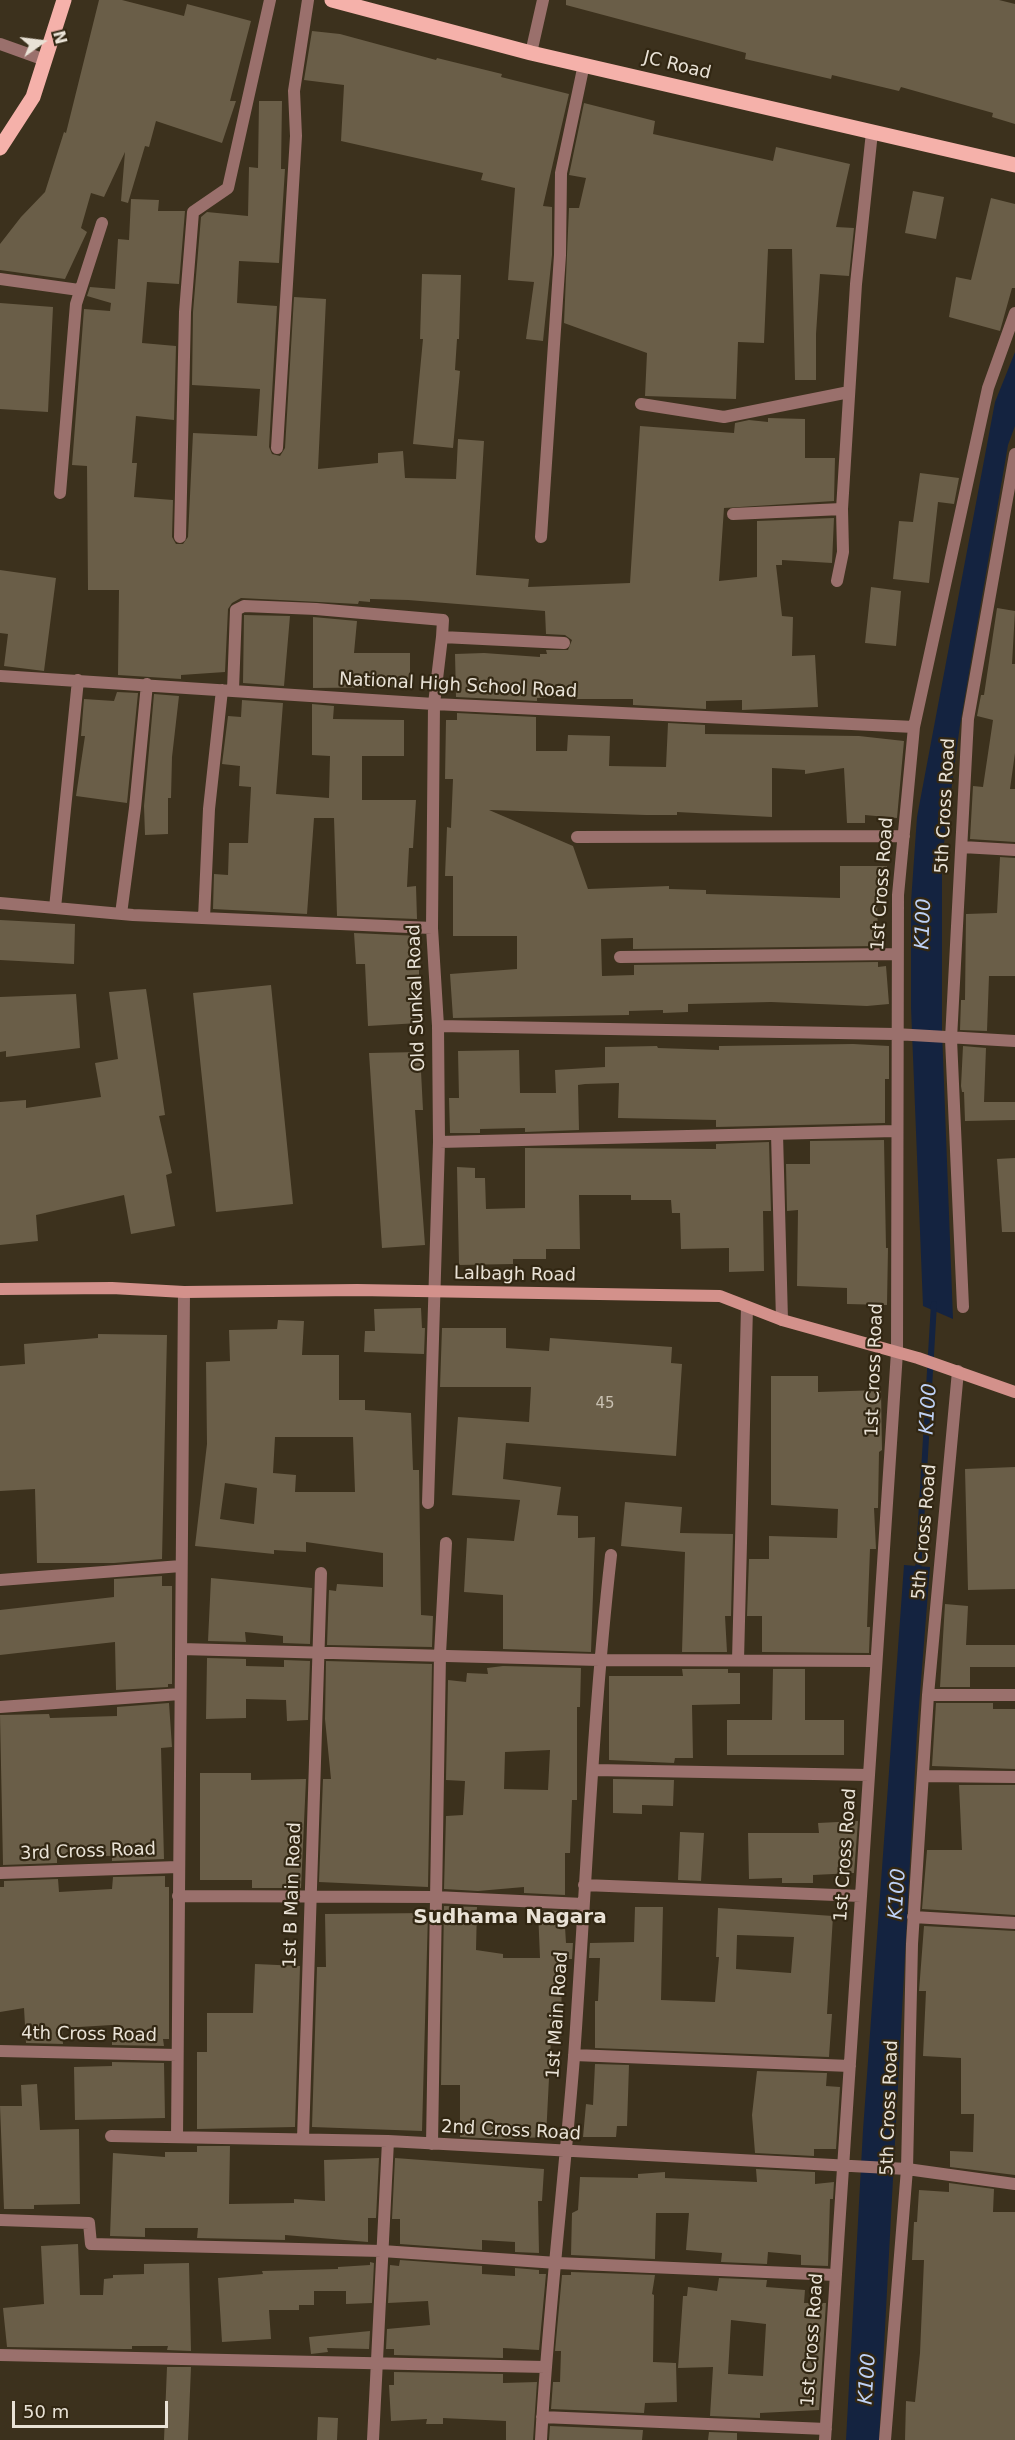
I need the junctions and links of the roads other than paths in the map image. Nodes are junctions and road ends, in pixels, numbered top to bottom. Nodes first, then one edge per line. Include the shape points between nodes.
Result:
1 (64, 0) edge
2 (270, 0) edge
3 (308, 0) edge
4 (332, 0) edge
5 (543, 0) edge
6 (0, 44) edge
7 (531, 53) junction
8 (45, 60) junction
9 (584, 64) junction
10 (872, 132) junction
11 (0, 148) edge
12 (1015, 165) edge
13 (102, 223) dead end
14 (0, 279) edge
15 (79, 290) junction
16 (1015, 313) edge
17 (849, 392) junction
18 (641, 404) dead end
19 (277, 448) dead end
20 (1015, 454) edge
21 (60, 493) dead end
22 (842, 509) junction
23 (733, 514) dead end
24 (1010, 521) edge
25 (180, 537) dead end
26 (541, 537) dead end
27 (837, 581) dead end
28 (442, 637) junction
29 (564, 644) dead end
30 (0, 676) edge
31 (78, 680) junction
32 (147, 684) junction
33 (228, 690) junction
34 (434, 704) junction
35 (914, 727) junction
36 (904, 836) junction
37 (577, 837) dead end
38 (962, 847) junction
39 (1015, 850) edge
40 (0, 903) edge
41 (55, 908) junction
42 (121, 914) junction
43 (204, 918) junction
44 (432, 928) junction
45 (896, 954) junction
46 (620, 957) dead end
47 (438, 1026) junction
48 (895, 1034) junction
49 (947, 1039) junction
50 (1015, 1041) edge
51 (896, 1131) junction
52 (777, 1134) junction
53 (439, 1142) junction
54 (0, 1289) edge
55 (184, 1292) junction
56 (435, 1292) junction
57 (747, 1307) junction
58 (963, 1307) dead end
59 (782, 1320) junction
60 (897, 1352) junction
61 (958, 1371) junction
62 (1015, 1392) edge
63 (428, 1503) dead end
64 (446, 1543) dead end
65 (611, 1556) dead end
66 (182, 1566) junction
67 (321, 1573) dead end
68 (0, 1580) edge
69 (181, 1649) junction
70 (318, 1653) junction
71 (440, 1654) junction
72 (599, 1660) junction
73 (738, 1660) junction
74 (876, 1661) junction
75 (180, 1694) junction
76 (928, 1695) junction
77 (1015, 1695) edge
78 (0, 1707) edge
79 (594, 1770) junction
80 (869, 1774) junction
81 (924, 1776) junction
82 (1015, 1777) edge
83 (178, 1867) junction
84 (0, 1873) edge
85 (584, 1885) junction
86 (178, 1896) junction
87 (311, 1896) junction
88 (861, 1896) junction
89 (435, 1897) junction
90 (583, 1904) junction
91 (913, 1917) junction
92 (1015, 1923) edge
93 (0, 2051) edge
94 (177, 2055) junction
95 (574, 2055) junction
96 (850, 2066) junction
97 (111, 2136) dead end
98 (177, 2137) junction
99 (303, 2139) junction
100 (388, 2140) junction
101 (432, 2144) junction
102 (566, 2152) junction
103 (843, 2167) junction
104 (903, 2169) junction
105 (1015, 2184) edge
106 (0, 2220) edge
107 (382, 2251) junction
108 (557, 2263) junction
109 (836, 2276) junction
110 (0, 2355) edge
111 (377, 2364) junction
112 (545, 2367) junction
113 (542, 2417) junction
114 (825, 2434) edge
115 (373, 2440) edge
116 (541, 2440) edge
117 (885, 2440) edge

1 - 8 main road
2 - 25 street via 228,188 193,212
3 - 19 street via 294,91 296,136
4 - 7 main road, JC Road
5 - 7 street
6 - 8 street
7 - 9 main road, JC Road
8 - 11 main road via 33,97
9 - 10 main road, JC Road
9 - 26 street via 561,173 560,255
10 - 12 main road, JC Road
10 - 17 street
13 - 15 street
14 - 15 street
15 - 21 street
16 - 35 street, 1st Cross Road via 988,388
17 - 18 street via 724,417
17 - 22 street
20 - 24 street, 5th Cross Road
22 - 23 street
22 - 27 street via 843,552
24 - 38 street, 5th Cross Road via 968,719
28 - 29 street
28 - 33 street via 443,620 244,606 236,610
28 - 34 street, Old Sunkal Road
30 - 31 street, National High School Road
31 - 32 street, National High School Road
31 - 41 street
32 - 33 street, National High School Road
32 - 42 street
33 - 34 street, National High School Road
33 - 43 street via 209,809
34 - 35 street, National High School Road
34 - 44 street, Old Sunkal Road
35 - 36 street, 1st Cross Road
36 - 37 street
36 - 45 street, 1st Cross Road
38 - 39 street
38 - 49 street, 5th Cross Road
40 - 41 street
41 - 42 street
42 - 43 street
43 - 44 street
44 - 47 street, Old Sunkal Road
45 - 46 street
45 - 48 street, 1st Cross Road
47 - 48 street
47 - 53 street, Old Sunkal Road
48 - 49 street
48 - 51 street, 1st Cross Road
49 - 50 street
49 - 58 street, 5th Cross Road
51 - 52 street
51 - 60 street, 1st Cross Road
52 - 53 street
52 - 59 street
53 - 56 street, Old Sunkal Road
54 - 55 main road, Lalbagh Road
55 - 56 main road, Lalbagh Road
55 - 66 street
56 - 57 main road, Lalbagh Road via 720,1296
56 - 63 street, Old Sunkal Road
57 - 59 main road, Lalbagh Road
57 - 73 street
59 - 60 main road, Lalbagh Road
60 - 61 main road, Lalbagh Road
60 - 74 street, 1st Cross Road
61 - 62 main road, Lalbagh Road
61 - 76 street, 5th Cross Road
64 - 71 street
65 - 72 street, 1st Main Road
66 - 68 street
66 - 69 street
67 - 70 street, 1st B Main Road
69 - 70 street
69 - 75 street
70 - 71 street
70 - 87 street, 1st B Main Road
71 - 72 street
71 - 89 street
72 - 73 street
72 - 79 street, 1st Main Road
73 - 74 street
74 - 80 street, 1st Cross Road
75 - 78 street
75 - 83 street
76 - 77 street
76 - 81 street, 5th Cross Road
79 - 80 street
79 - 85 street, 1st Main Road
80 - 88 street, 1st Cross Road
81 - 82 street
81 - 91 street, 5th Cross Road
83 - 84 street, 3rd Cross Road
83 - 86 street
85 - 88 street
85 - 90 street, 1st Main Road
86 - 87 street
86 - 94 street
87 - 89 street
87 - 99 street, 1st B Main Road
88 - 96 street, 1st Cross Road
89 - 90 street
89 - 101 street
90 - 95 street, 1st Main Road
91 - 92 street
91 - 104 street, 5th Cross Road
93 - 94 street, 4th Cross Road
94 - 98 street
95 - 96 street
95 - 102 street, 1st Main Road
96 - 103 street, 1st Cross Road
97 - 98 street, 2nd Cross Road
98 - 99 street, 2nd Cross Road
99 - 100 street, 2nd Cross Road
100 - 101 street, 2nd Cross Road
100 - 107 street
101 - 102 street, 2nd Cross Road
102 - 103 street, 2nd Cross Road
102 - 108 street, 1st Main Road
103 - 104 street, 2nd Cross Road
103 - 109 street, 1st Cross Road
104 - 105 street, 2nd Cross Road
104 - 117 street, 5th Cross Road
106 - 107 street via 89,2223 91,2244
107 - 108 street
107 - 111 street
108 - 109 street
108 - 112 street, 1st Main Road
109 - 114 street, 1st Cross Road
110 - 111 street
111 - 112 street
111 - 115 street
112 - 113 street, 1st Main Road
113 - 114 street
113 - 116 street, 1st Main Road

